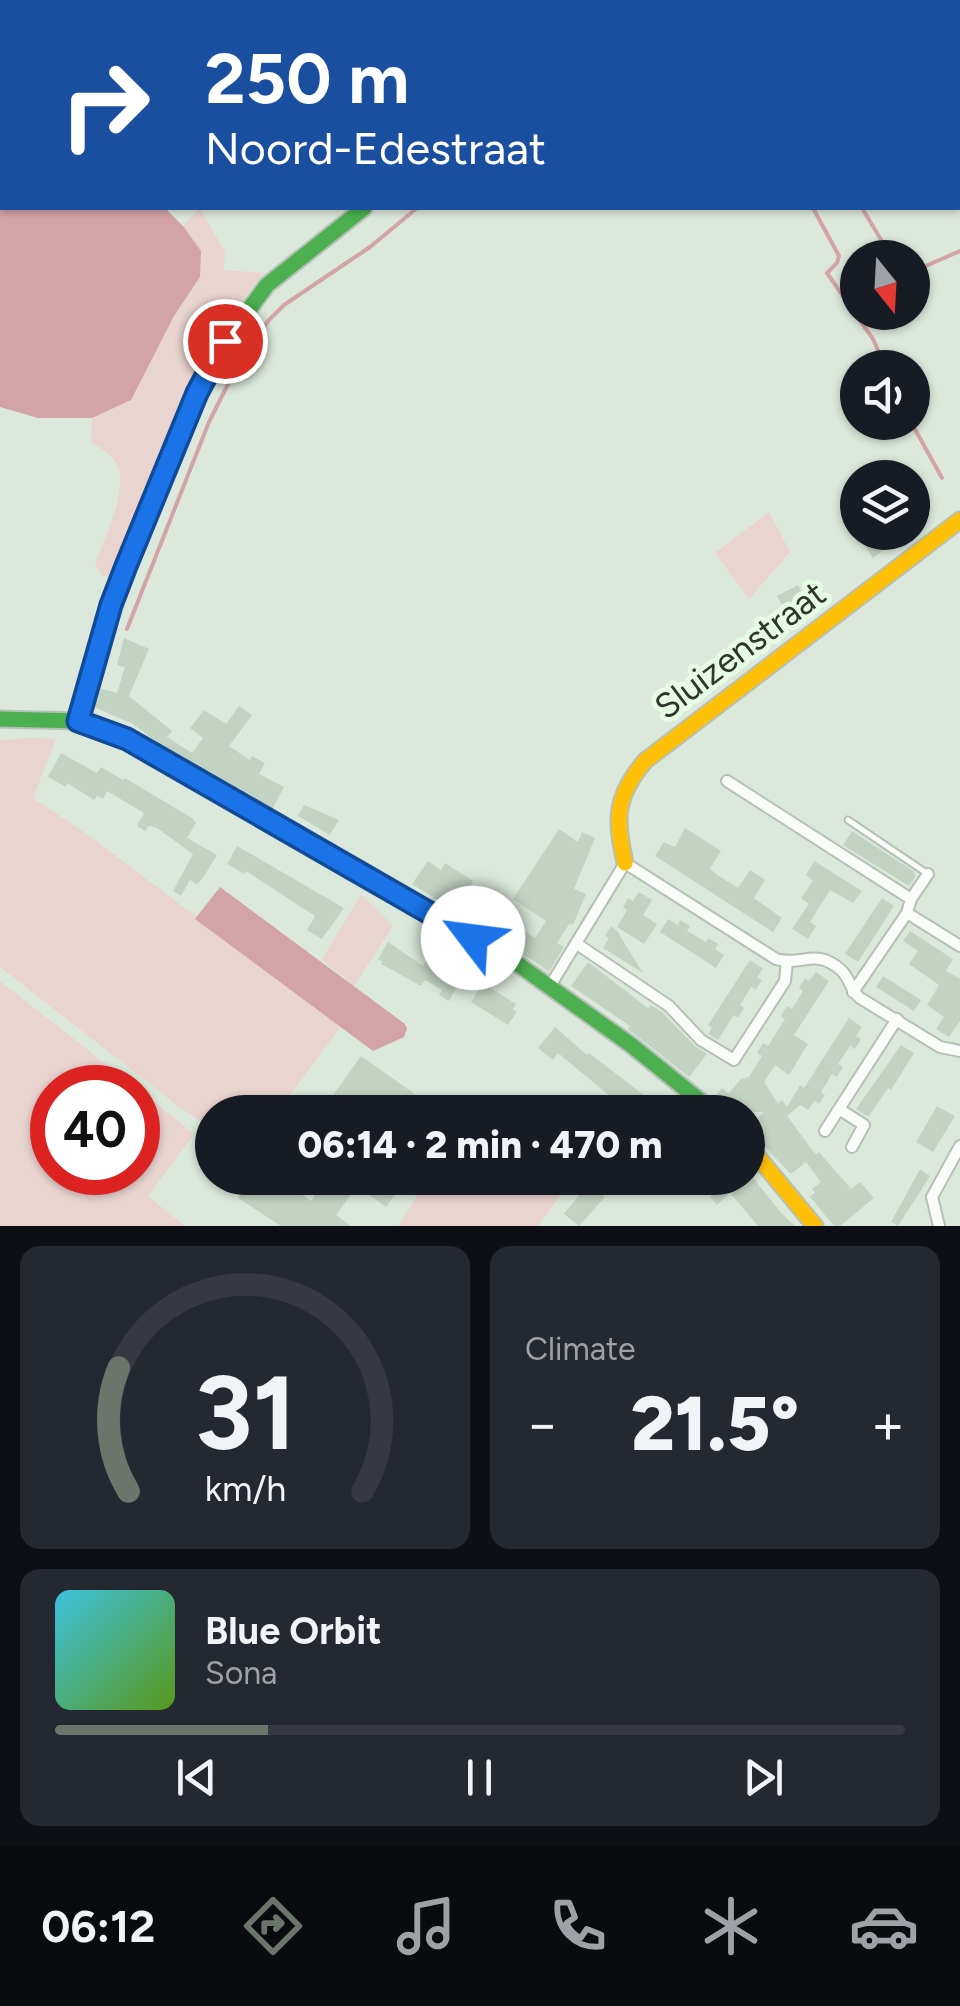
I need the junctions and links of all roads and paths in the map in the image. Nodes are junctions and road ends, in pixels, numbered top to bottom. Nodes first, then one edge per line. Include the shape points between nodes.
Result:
1 (361, 210) edge
2 (960, 520) edge
3 (0, 719) edge
4 (78, 721) junction
5 (727, 781) dead end
6 (848, 820) dead end
7 (625, 863) junction
8 (928, 874) joint
9 (911, 899) junction
10 (907, 913) junction
11 (576, 944) junction
12 (960, 946) edge
13 (787, 962) junction
14 (550, 986) junction
15 (853, 992) junction
16 (896, 1019) junction
17 (959, 1048) edge
18 (692, 1095) edge
19 (840, 1109) junction
20 (825, 1132) dead end
21 (960, 1146) edge
22 (852, 1147) dead end
23 (765, 1166) edge
24 (815, 1226) edge
25 (940, 1226) edge

1 - 4 street via 267,285 214,358 111,605
2 - 7 street, Sluizenstraat via 646,761 618,806
3 - 4 street
4 - 14 street via 127,739
5 - 9 street
6 - 8 lane
7 - 11 street
7 - 13 street
8 - 9 street
9 - 10 street
10 - 12 street
10 - 15 street
11 - 13 street via 669,1006 701,1040 734,1060 785,982
11 - 14 street
13 - 15 street via 821,958 845,974
14 - 18 street
15 - 16 street
16 - 17 street via 940,1047
16 - 19 street
19 - 20 street
19 - 22 street via 864,1125
21 - 25 street via 928,1204
23 - 24 street

